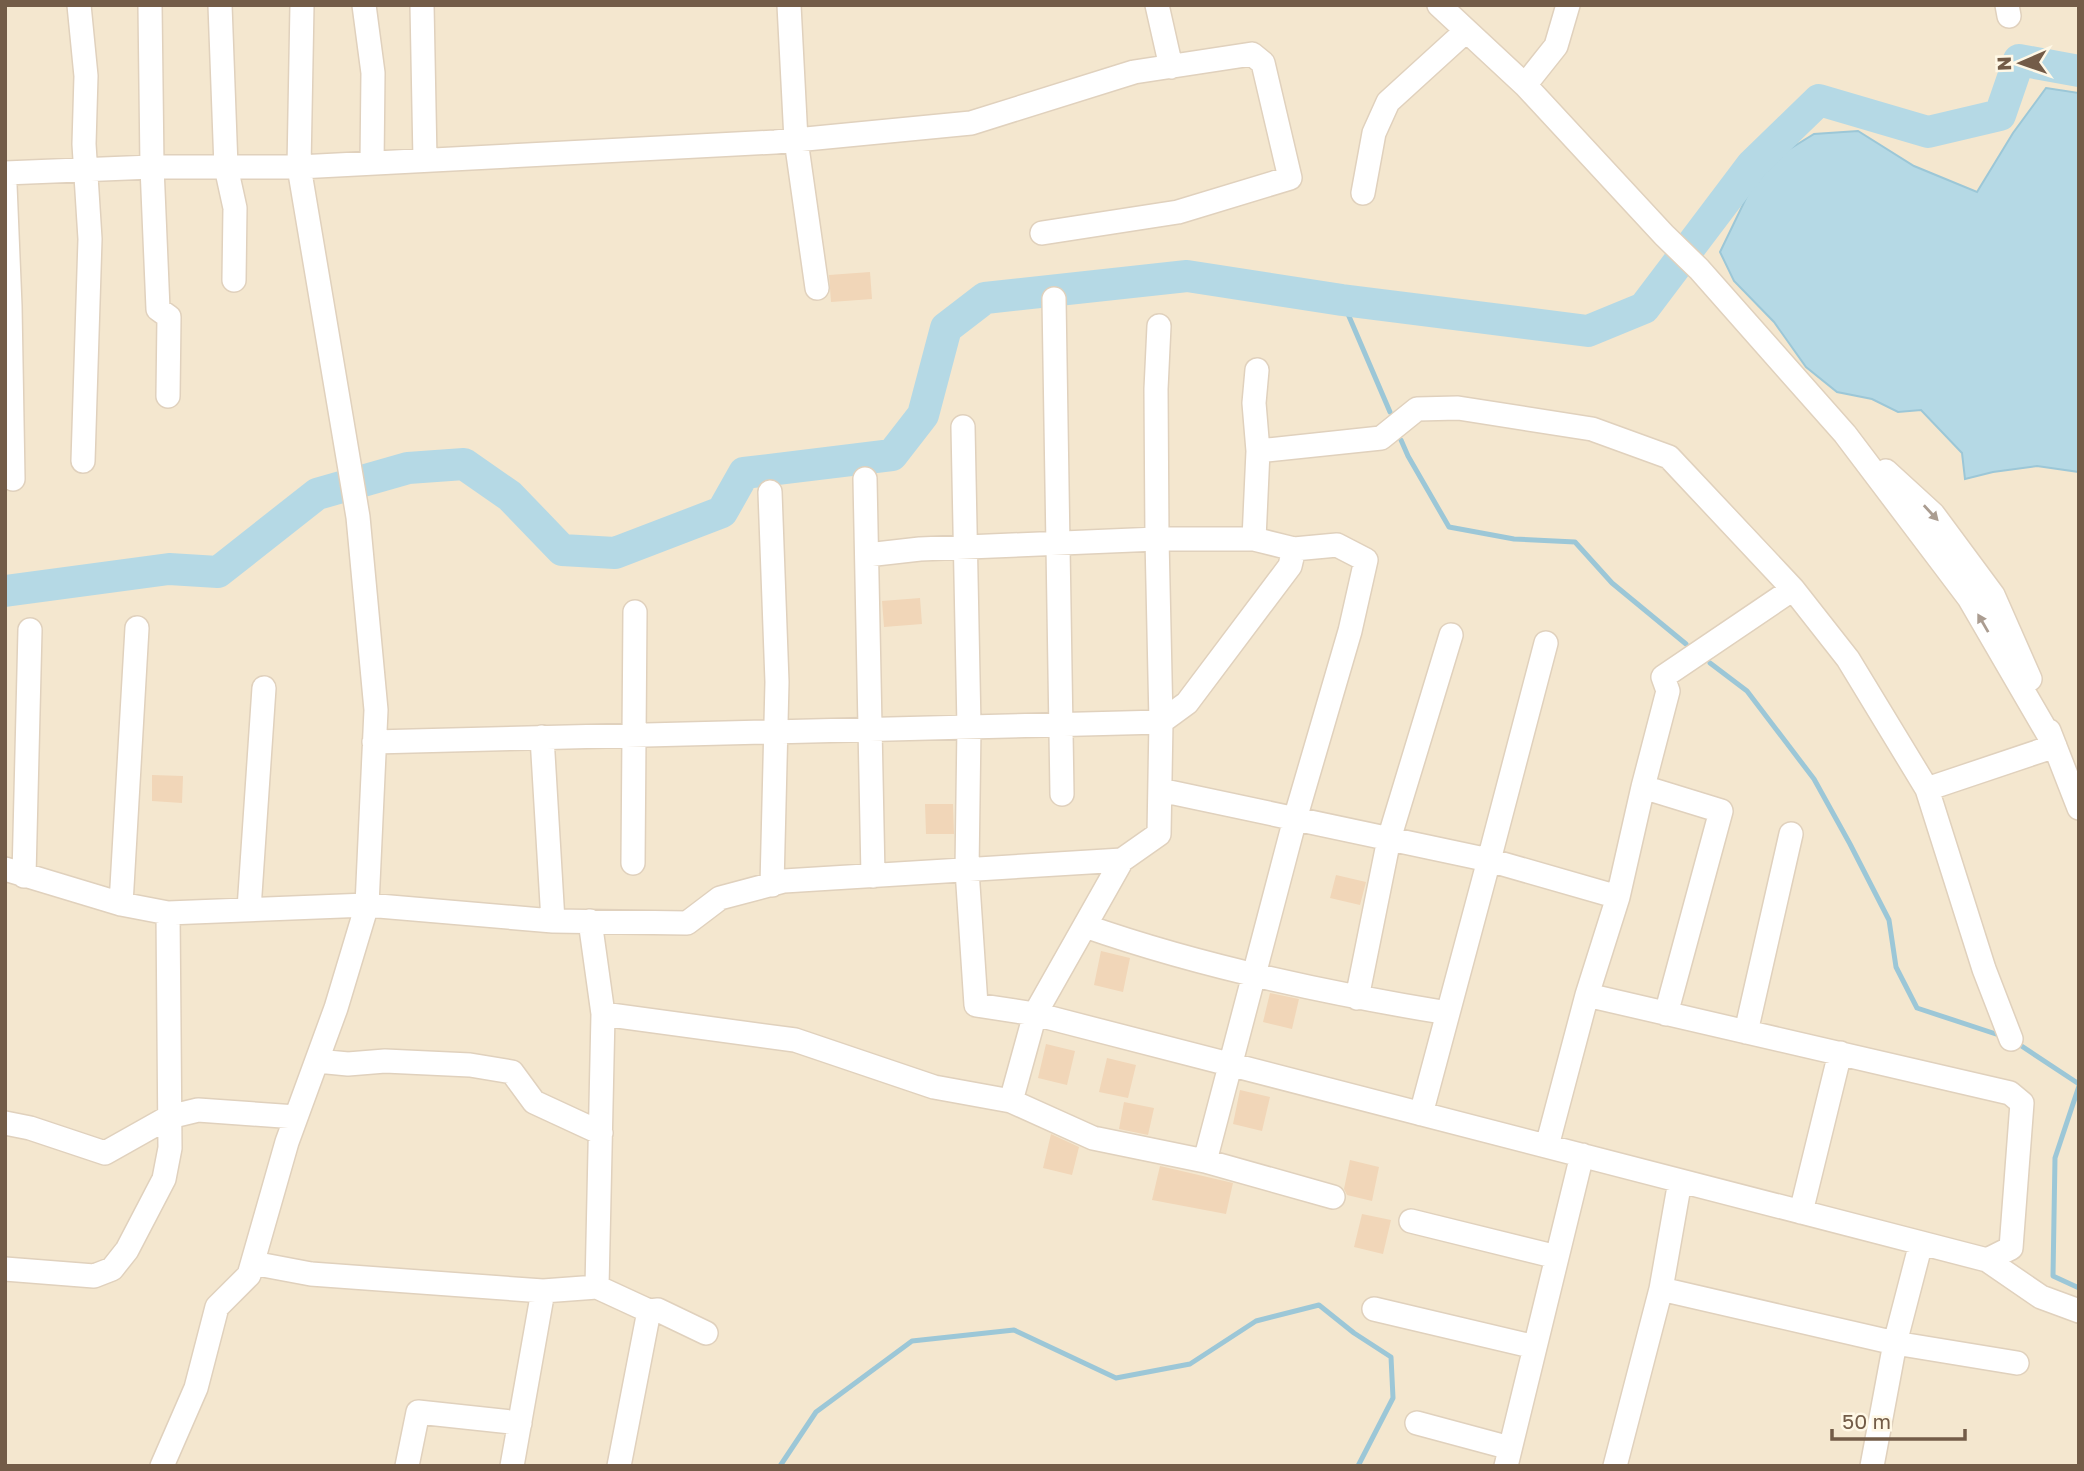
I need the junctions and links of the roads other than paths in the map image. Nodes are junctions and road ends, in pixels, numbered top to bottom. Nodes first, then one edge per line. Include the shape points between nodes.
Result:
1 (79, 5) edge
2 (150, 5) edge
3 (220, 5) edge
4 (302, 5) edge
5 (364, 5) edge
6 (422, 5) edge
7 (789, 5) edge
8 (1157, 5) edge
9 (1439, 5) edge
10 (1568, 5) edge
11 (1466, 31) junction
12 (1171, 67) junction
13 (1525, 85) junction
14 (796, 140) junction
15 (425, 160) junction
16 (372, 163) junction
17 (152, 167) junction
18 (226, 167) junction
19 (299, 167) junction
20 (86, 170) junction
21 (5, 173) edge
22 (5, 185) edge
23 (1363, 193) dead end
24 (1042, 233) dead end
25 (234, 280) dead end
26 (817, 288) dead end
27 (1054, 299) dead end
28 (1159, 326) dead end
29 (1257, 370) dead end
30 (168, 396) dead end
31 (963, 427) dead end
32 (1258, 451) junction
33 (83, 461) dead end
34 (13, 479) dead end
35 (865, 479) dead end
36 (770, 492) dead end
37 (1254, 538) junction
38 (1157, 539) junction
39 (1060, 542) junction
40 (964, 547) junction
41 (1294, 549) junction
42 (867, 555) junction
43 (1793, 589) junction
44 (635, 612) dead end
45 (138, 628) dead end
46 (30, 629) dead end
47 (1451, 635) dead end
48 (1546, 643) dead end
49 (264, 688) dead end
50 (1161, 722) junction
51 (1062, 724) junction
52 (969, 727) junction
53 (869, 729) junction
54 (775, 731) junction
55 (633, 735) junction
56 (542, 737) junction
57 (374, 741) junction
58 (2055, 746) junction
59 (1643, 787) junction
60 (1927, 789) junction
61 (1160, 790) junction
62 (1062, 794) dead end
63 (2079, 808) edge
64 (1295, 819) junction
65 (1791, 834) dead end
66 (1389, 839) junction
67 (1122, 860) junction
68 (1489, 860) junction
69 (633, 863) dead end
70 (967, 870) junction
71 (15, 873) edge
72 (873, 876) junction
73 (772, 885) junction
74 (1618, 897) junction
75 (121, 904) junction
76 (367, 905) junction
77 (248, 909) junction
78 (167, 913) junction
79 (553, 921) junction
80 (590, 921) junction
81 (1085, 926) junction
82 (1254, 975) junction
83 (1587, 995) junction
84 (1357, 998) junction
85 (1448, 1013) junction
86 (603, 1014) junction
87 (1035, 1014) junction
88 (1665, 1014) junction
89 (1746, 1032) junction
90 (2011, 1039) dead end
91 (1840, 1054) junction
92 (317, 1062) junction
93 (1231, 1065) junction
94 (1012, 1101) junction
95 (1421, 1114) junction
96 (296, 1116) junction
97 (169, 1117) junction
98 (5, 1123) edge
99 (601, 1133) junction
100 (1547, 1146) junction
101 (1582, 1155) junction
102 (1205, 1161) junction
103 (1680, 1181) junction
104 (1333, 1197) dead end
105 (1801, 1212) junction
106 (1411, 1220) dead end
107 (1921, 1243) junction
108 (1557, 1257) junction
109 (1987, 1259) junction
110 (253, 1263) junction
111 (5, 1269) edge
112 (597, 1287) junction
113 (1661, 1289) junction
114 (543, 1291) junction
115 (1374, 1309) dead end
116 (649, 1311) junction
117 (2079, 1311) edge
118 (706, 1333) dead end
119 (1895, 1343) junction
120 (1535, 1347) junction
121 (2017, 1363) dead end
122 (520, 1423) junction
123 (1416, 1423) dead end
124 (1508, 1457) edge
125 (162, 1466) edge
126 (407, 1466) edge
127 (512, 1466) edge
128 (619, 1466) edge
129 (1615, 1466) edge
130 (1872, 1466) edge

1 - 20 street via 86,76
2 - 17 street
3 - 18 street
4 - 19 street
5 - 16 street via 373,73
6 - 15 street
7 - 14 street
8 - 12 street
9 - 11 street
10 - 13 street via 1556,46
11 - 13 street
11 - 23 street via 1388,102 1374,133
12 - 14 street via 1133,72 971,123
12 - 24 street via 1252,54 1263,64 1290,178 1178,212
13 - 58 street via 1699,269 1845,433 1969,598
14 - 15 street
14 - 26 street
15 - 16 street
16 - 19 street
17 - 18 street
17 - 20 street
17 - 30 street via 158,309 169,317
18 - 19 street
18 - 25 street via 235,208
19 - 57 street via 358,517 376,710
20 - 21 street
20 - 33 street via 90,239
22 - 34 street
27 - 39 street
28 - 38 street
29 - 32 street
31 - 40 street
32 - 37 street
32 - 43 street via 1381,438 1417,409 1458,408 1592,429 1669,457
35 - 42 street
36 - 54 street
37 - 38 street
37 - 41 street
38 - 39 street
38 - 50 street
39 - 40 street
39 - 51 street
40 - 42 street
40 - 52 street
41 - 50 street via 1290,566 1187,703
41 - 64 street via 1337,545 1366,560
42 - 53 street
43 - 59 street via 1663,677 1668,691
43 - 60 street via 1849,659
44 - 55 street
45 - 75 street
46 - 71 street
47 - 66 street
48 - 68 street
49 - 77 street
50 - 51 street
50 - 61 street
51 - 52 street
51 - 62 street
52 - 53 street
52 - 70 street
53 - 54 street
53 - 72 street
54 - 55 street
54 - 73 street
55 - 56 street
55 - 69 street
56 - 57 street
56 - 79 street
57 - 76 street
58 - 60 street
58 - 63 street
59 - 74 street
59 - 88 street via 1721,811
60 - 90 street via 1983,969
61 - 64 street
61 - 67 street via 1159,834
64 - 66 street
64 - 82 street
65 - 89 street
66 - 68 street
66 - 84 street
67 - 70 street
67 - 81 street
68 - 74 street
68 - 85 street
70 - 72 street
70 - 87 street via 976,1005
71 - 75 street
72 - 73 street
73 - 80 street via 720,898 687,923
74 - 83 street
75 - 78 street
76 - 77 street
76 - 79 street
76 - 92 street
77 - 78 street
78 - 97 street
79 - 80 street
80 - 86 street
81 - 82 street
81 - 87 street
82 - 84 street
82 - 93 street
83 - 88 street
83 - 100 street
84 - 85 street
85 - 95 street
86 - 94 street via 795,1040 934,1087
86 - 99 street
87 - 93 street
87 - 94 street
88 - 89 street
89 - 91 street
91 - 105 street
91 - 109 street via 2010,1093 2022,1104 2011,1248
92 - 96 street
92 - 99 street via 458,1064 512,1072 534,1102
93 - 95 street
93 - 102 street
94 - 102 street via 1093,1138
95 - 100 street
96 - 97 street via 198,1110
96 - 110 street
97 - 98 street via 105,1153
97 - 111 street via 164,1180 112,1269 94,1276
99 - 112 street
100 - 101 street
101 - 103 street
101 - 108 street
102 - 104 street
103 - 105 street
103 - 113 street
105 - 107 street
106 - 108 street
107 - 109 street
107 - 119 street
108 - 120 street
109 - 117 street via 2041,1297
110 - 114 street via 311,1274
110 - 125 street via 249,1275 216,1307 196,1388
112 - 114 street
112 - 116 street
113 - 119 street
113 - 129 street
114 - 122 street
115 - 120 street
116 - 118 street via 658,1310
116 - 128 street
119 - 121 street
119 - 130 street
120 - 124 street
122 - 126 street via 418,1412
122 - 127 street
123 - 124 street

